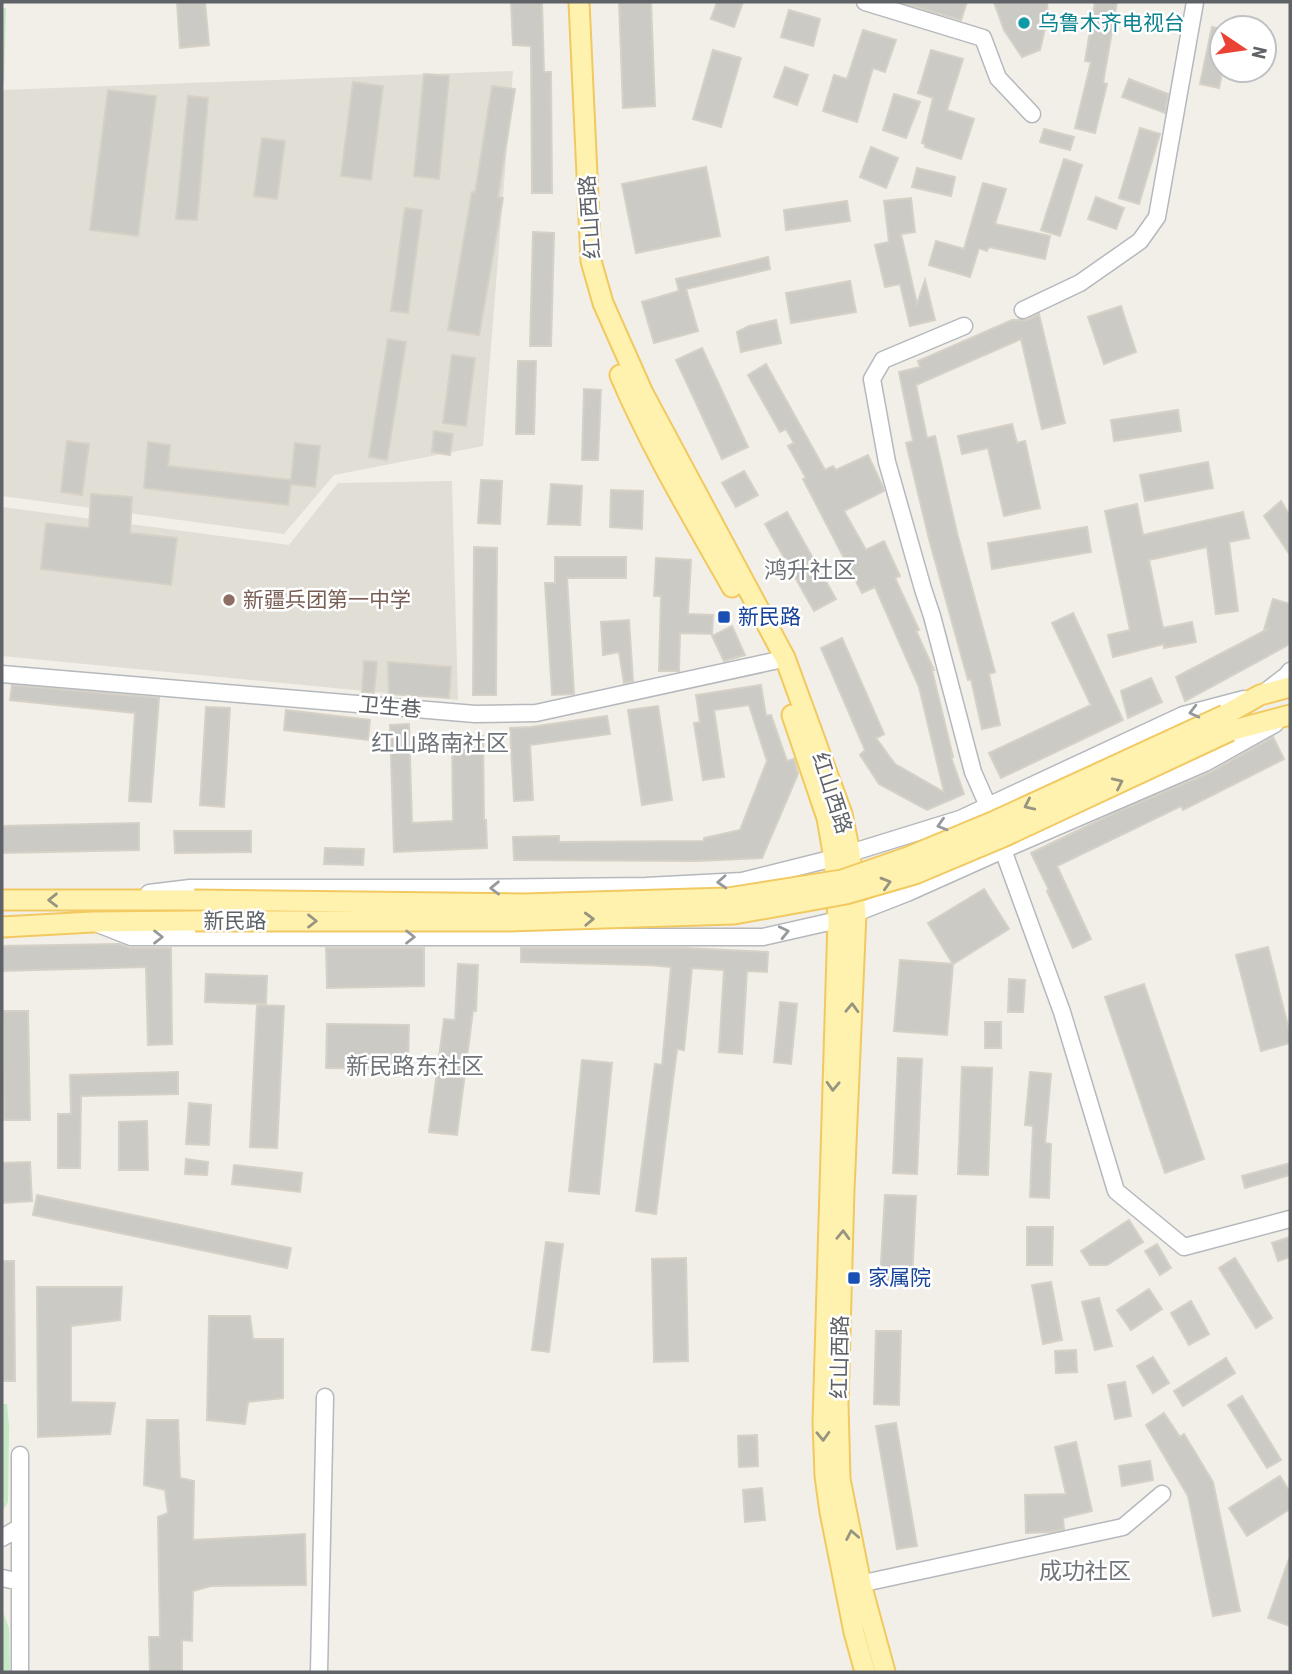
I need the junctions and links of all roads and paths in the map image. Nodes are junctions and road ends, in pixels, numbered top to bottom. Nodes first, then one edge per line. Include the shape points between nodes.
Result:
1 (570, 2) edge
2 (579, 2) edge
3 (864, 2) edge
4 (1195, 2) edge
5 (1032, 114) dead end
6 (1023, 310) dead end
7 (964, 326) dead end
8 (774, 662) junction
9 (1290, 671) edge
10 (2, 674) edge
11 (1290, 687) edge
12 (1260, 695) junction
13 (1290, 715) edge
14 (1227, 723) junction
15 (988, 806) junction
16 (1003, 850) junction
17 (842, 855) junction
18 (98, 899) junction
19 (2, 900) edge
20 (847, 917) junction
21 (93, 922) junction
22 (2, 927) edge
23 (1290, 1219) edge
24 (325, 1397) dead end
25 (20, 1455) dead end
26 (1162, 1494) dead end
27 (20, 1527) junction
28 (2, 1538) edge
29 (2, 1578) edge
30 (20, 1581) junction
31 (853, 1586) junction
32 (20, 1672) edge
33 (319, 1672) edge
34 (865, 1672) edge
35 (886, 1672) edge

1 - 8 main road, 红山西路 via 584,264 592,302 632,401
2 - 17 main road, 红山西路 via 591,261 603,303 643,393 785,658 842,814
3 - 5 street via 983,38 998,78
4 - 6 street via 1157,217 1140,241 1080,283
7 - 15 street via 883,360 872,379 887,461 973,772
8 - 10 street, 卫生巷 via 537,713 475,714
8 - 17 main road, 红山西路
9 - 12 street
11 - 12 main road
12 - 14 main road
12 -> 15 street via 1183,715
13 - 14 main road
13 - 16 street via 1205,763
14 -> 18 main road, 新民路, bridge via 908,857 842,880 728,898 524,904
21 -> 14 main road, 新民路, bridge via 508,921 734,914 846,894 915,874 1003,836
15 -> 17 street
16 - 20 street
16 - 23 street via 1062,1012 1116,1191 1184,1247
17 -> 18 street via 742,881 646,886 190,888
17 - 20 main road, 红山西路
18 -> 19 main road, 新民路
21 -> 20 street via 131,937 763,937
20 - 31 main road, 红山西路 via 823,1422 825,1475
21 - 22 main road, 新民路
24 - 33 street
25 - 27 street
26 - 31 street via 1123,1527
27 - 28 street
27 - 30 street
29 - 30 street
30 - 32 street
31 - 34 main road, 红山西路 via 854,1632
31 - 35 main road, 红山西路

